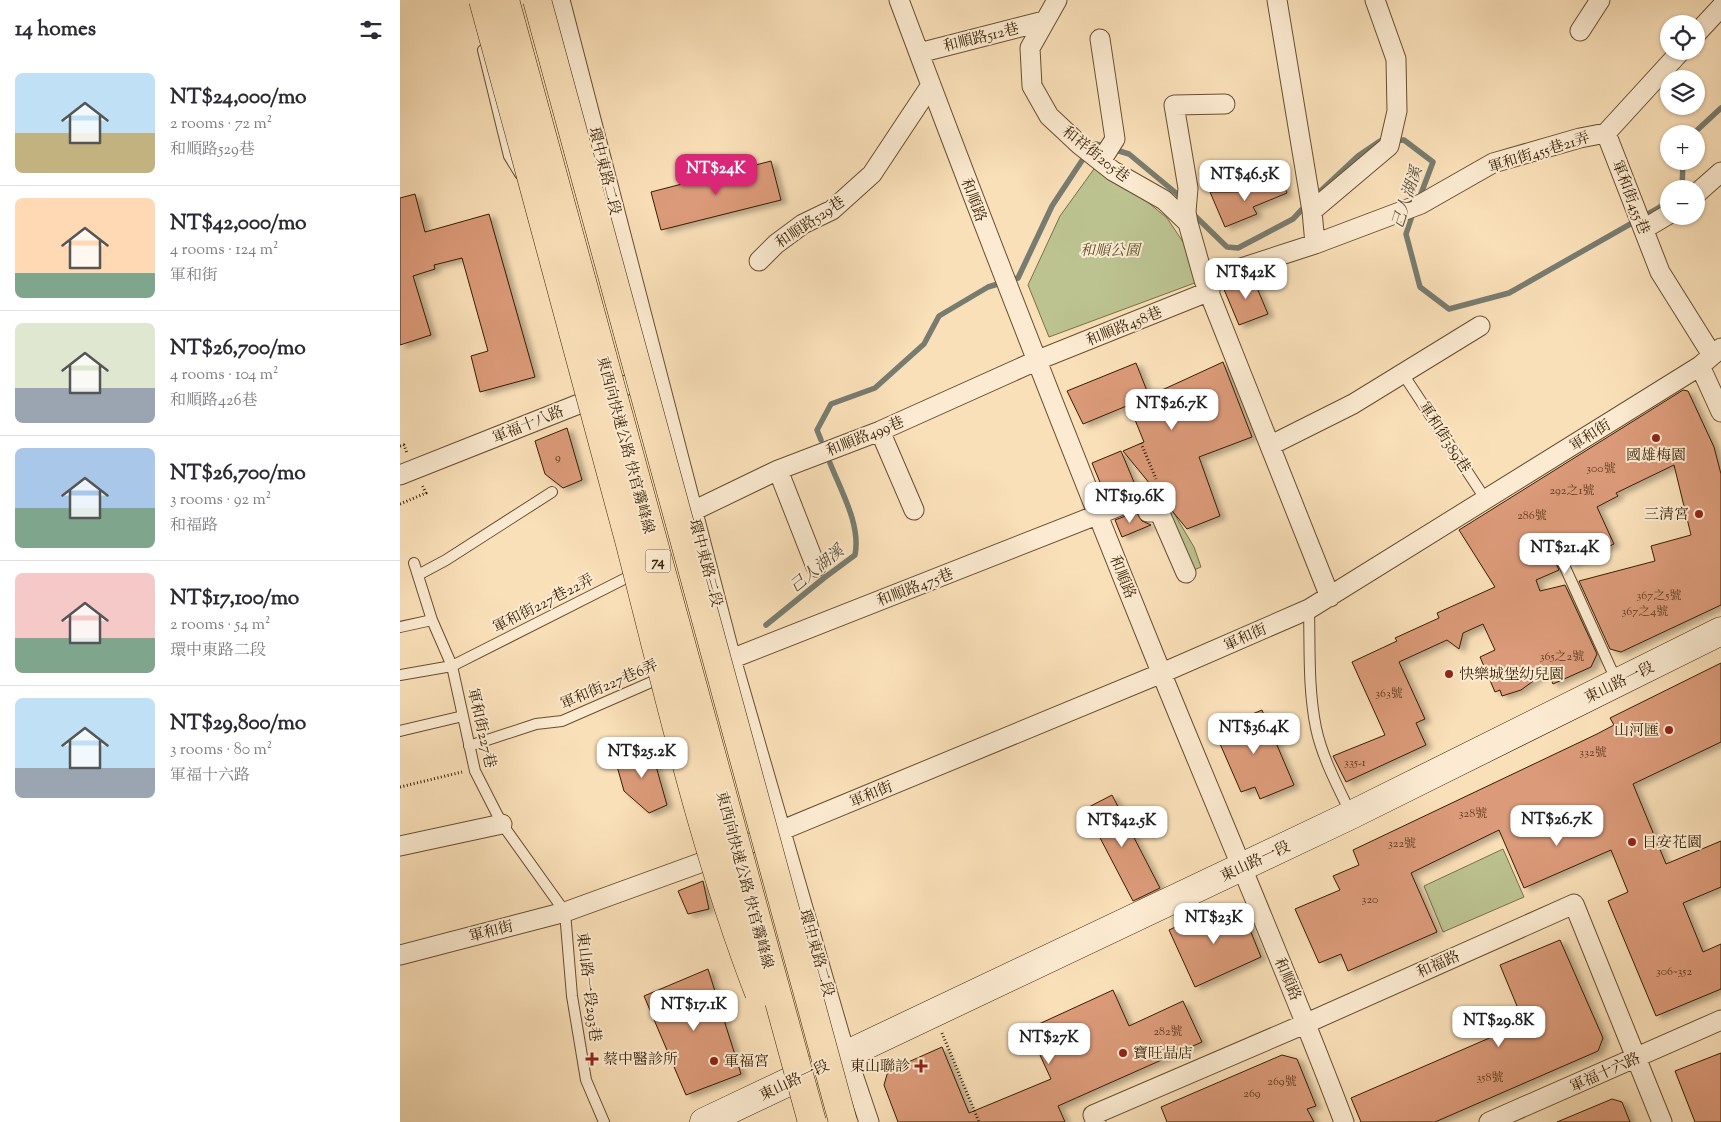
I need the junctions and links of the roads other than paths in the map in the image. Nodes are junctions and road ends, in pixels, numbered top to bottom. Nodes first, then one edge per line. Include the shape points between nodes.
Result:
1 (483, 0) edge
2 (495, 0) edge
3 (505, 0) edge
4 (537, 0) edge
5 (560, 0) edge
6 (899, 0) edge
7 (1277, 0) edge
8 (1375, 0) edge
9 (1600, 0) edge
10 (1718, 0) edge
11 (1721, 5) edge
12 (1051, 6) edge
13 (1705, 24) edge
14 (1580, 31) dead end
15 (1100, 39) dead end
16 (481, 44) dead end
17 (919, 53) junction
18 (1673, 60) edge
19 (931, 84) junction
20 (1225, 104) dead end
21 (1606, 133) junction
22 (1102, 161) junction
23 (1721, 172) edge
24 (1705, 186) edge
25 (1310, 203) junction
26 (1660, 215) edge
27 (1187, 217) junction
28 (1639, 217) junction
29 (559, 238) junction
30 (1315, 244) junction
31 (759, 261) dead end
32 (1207, 286) junction
33 (1480, 326) dead end
34 (1711, 356) edge
35 (1038, 360) junction
36 (657, 374) junction
37 (1403, 374) junction
38 (601, 396) junction
39 (1721, 412) edge
40 (880, 431) junction
41 (1271, 445) junction
42 (778, 470) junction
43 (400, 474) edge
44 (552, 492) dead end
45 (1486, 500) junction
46 (914, 510) dead end
47 (693, 511) junction
48 (1098, 515) junction
49 (1554, 544) dead end
50 (414, 563) dead end
51 (648, 567) junction
52 (816, 567) dead end
53 (1186, 573) dead end
54 (418, 575) junction
55 (1330, 597) junction
56 (1309, 609) junction
57 (432, 620) junction
58 (400, 627) edge
59 (1721, 632) edge
60 (731, 659) junction
61 (452, 666) junction
62 (674, 673) junction
63 (1162, 674) junction
64 (400, 675) edge
65 (1618, 683) junction
66 (463, 716) junction
67 (400, 731) edge
68 (469, 746) junction
69 (1351, 815) junction
70 (502, 824) junction
71 (782, 831) junction
72 (400, 846) edge
73 (722, 855) junction
74 (1242, 868) junction
75 (565, 912) junction
76 (400, 955) edge
77 (1721, 1020) edge
78 (1307, 1023) junction
79 (847, 1056) junction
80 (1637, 1058) junction
81 (798, 1100) edge
82 (604, 1122) edge
83 (704, 1122) edge
84 (812, 1122) edge
85 (843, 1122) edge
86 (869, 1122) edge
87 (1096, 1122) edge
88 (1344, 1122) edge
89 (1489, 1122) edge
90 (1662, 1122) edge

1 - 81 highway, 74, bridge via 589,387 662,671 735,929
2 - 29 street
3 - 81 highway, 東西向快速公路 快官霧峰線 / 74, bridge
4 - 85 highway, 東西向快速公路 快官霧峰線 / 74, bridge
5 - 36 street, 環中東路二段
6 - 17 street, 和順路
7 - 25 street
8 - 25 street via 1396,59 1397,111 1389,146
9 - 14 street
10 - 11 street
11 - 13 street
12 - 17 street, 和順路512巷
12 - 22 street, 和祥街205巷 via 1030,48 1032,86 1049,116
15 - 22 street via 1113,141
16 - 29 lane via 509,156
17 - 19 street, 和順路
18 - 21 street
19 - 31 street, 和順路529巷 via 872,174 832,210 803,224
19 - 35 street, 和順路
20 - 27 street via 1174,105 1188,188
21 - 28 street, 軍和街455巷
21 - 30 street, 軍和街455巷21弄 via 1493,163 1421,204
22 - 27 street, 和祥街205巷
23 - 24 street
25 - 30 street
26 - 28 street
27 - 32 street
28 - 34 street, 軍和街455巷 via 1660,272
29 - 38 street
30 - 32 street, 和順路458巷
32 - 35 street, 和順路458巷
32 - 41 street
33 - 37 street
34 - 39 street, 軍和街455巷
34 - 45 street, 軍和街
35 - 40 street, 和順路499巷
35 - 48 street, 和順路
36 - 38 street, 軍福十八路
36 - 47 street, 環中東路二段
37 - 41 street via 1353,404
37 - 45 lane, 軍和街389巷
38 - 43 street, 軍福十八路
38 - 51 street
40 - 42 street, 和順路499巷
40 - 46 street
41 - 55 street
42 - 47 street, 和順路499巷
42 - 52 street
44 - 54 lane
45 - 55 street, 軍和街
47 - 60 street, 環中東路二段
48 - 53 street, 和順路475巷 via 1142,497 1148,512 1159,511
48 - 60 street, 和順路475巷
48 - 63 street, 和順路
49 - 65 lane
50 - 54 lane, 軍和街227巷
51 - 61 lane, 軍和街227巷22弄
51 - 62 street
54 - 57 lane, 軍和街227巷
55 - 56 street, 軍和街
56 - 63 street, 軍和街
56 - 69 lane via 1312,696 1317,730
57 - 58 lane
57 - 61 lane, 軍和街227巷
59 - 65 main road, 東山路一段
60 - 71 street, 環中東路二段
61 - 64 lane, 軍和街227巷22弄
61 - 66 lane, 軍和街227巷
62 - 68 lane, 軍和街227巷6弄 via 562,721 536,724
62 - 73 street
63 - 71 street, 軍和街
63 - 74 street, 和順路
65 - 69 main road, 東山路一段
66 - 67 lane
66 - 68 lane, 軍和街227巷
68 - 70 lane, 軍和街227巷 via 474,771
69 - 74 main road, 東山路一段
70 - 72 street
70 - 75 lane, 軍和街227巷
71 - 73 street, 軍和街
71 - 79 street, 環中東路二段
73 - 75 street, 軍和街
73 - 81 street
74 - 78 street, 和順路
74 - 79 main road, 東山路一段
75 - 76 street, 軍和街
75 - 82 lane, 東山路一段293巷 via 572,996 586,1080
77 - 80 street, 軍福十六路
78 - 80 street, 和福路 via 1574,904
78 - 87 street, 和福路 via 1093,1114
78 - 88 street, 和順路
79 - 81 main road, 東山路一段
79 - 86 street, 環中東路二段
80 - 89 street, 軍福十六路
80 - 90 street, 和福路
81 - 83 main road, 東山路一段
81 - 84 highway, 東西向快速公路 快官霧峰線 / 74, bridge

